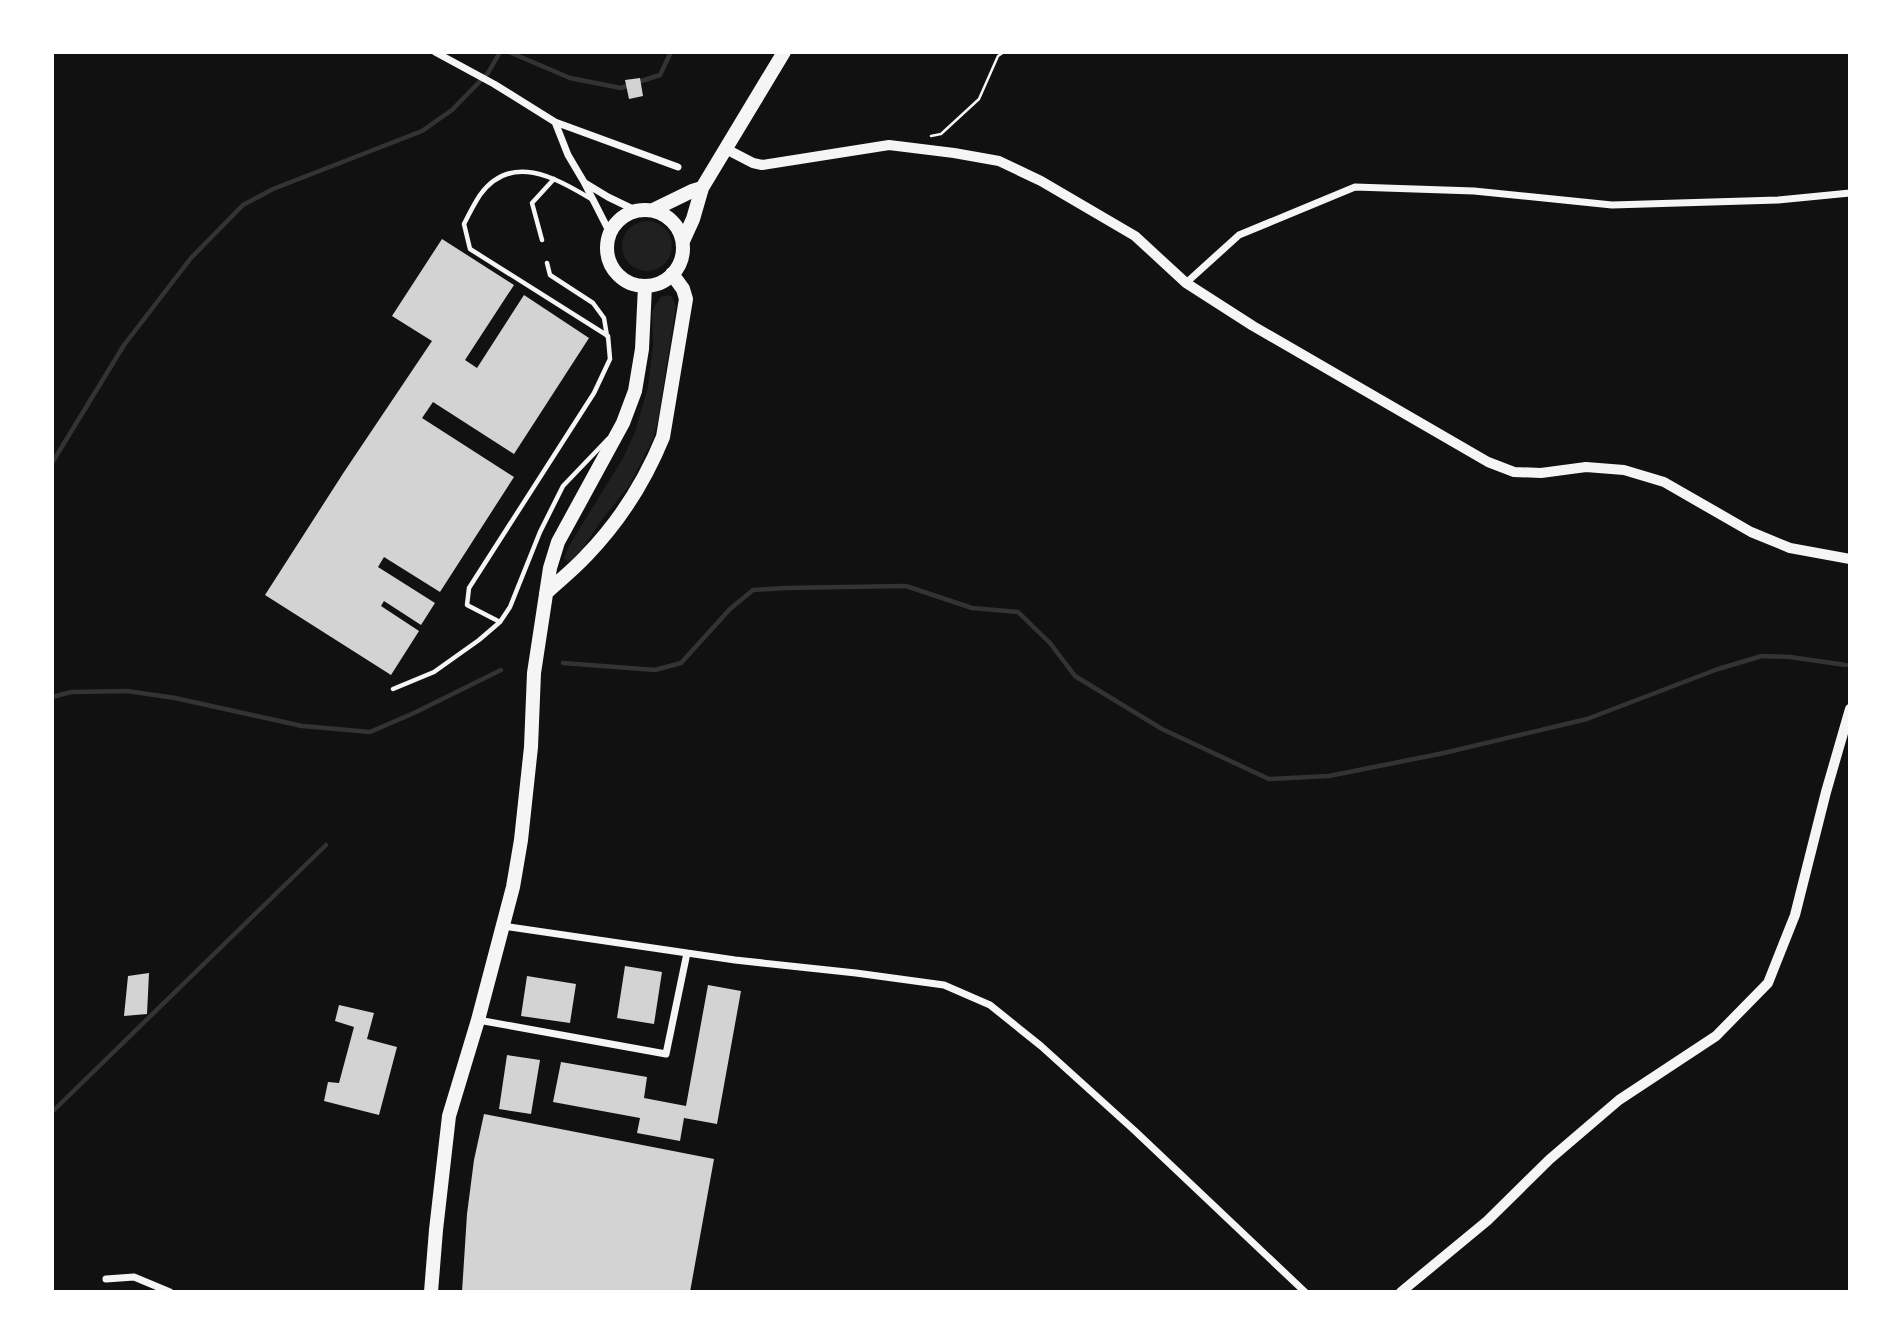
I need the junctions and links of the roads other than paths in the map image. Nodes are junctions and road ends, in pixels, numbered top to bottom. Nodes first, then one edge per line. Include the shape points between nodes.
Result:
1 (436, 52) edge
2 (784, 52) edge
3 (555, 122) junction
4 (726, 149) junction
5 (678, 167) dead end
6 (554, 180) junction
7 (584, 182) junction
8 (702, 188) junction
9 (1850, 193) edge
10 (593, 201) junction
11 (653, 210) junction
12 (637, 211) junction
13 (610, 233) junction
14 (542, 240) dead end
15 (683, 241) junction
16 (547, 263) dead end
17 (672, 274) junction
18 (1186, 283) junction
19 (645, 286) junction
20 (608, 337) junction
21 (623, 424) junction
22 (1850, 559) edge
23 (546, 593) junction
24 (500, 622) junction
25 (393, 690) dead end
26 (1850, 709) edge
27 (503, 926) junction
28 (687, 953) junction
29 (478, 1020) junction
30 (106, 1279) dead end
31 (170, 1292) edge
32 (431, 1292) edge
33 (1306, 1292) edge
34 (1401, 1292) edge

1 - 3 street
2 - 4 main road
3 - 5 street
3 - 7 street
4 - 8 main road
4 - 18 street via 762,165 889,145 999,161 1135,236
6 - 10 lane
6 - 14 lane via 532,203
6 - 20 lane via 538,173 500,177 481,193 464,224 470,249
7 - 10 street
7 - 12 street
8 - 11 main road
8 - 15 main road
9 - 18 street via 1612,205 1474,191 1355,187 1240,235
10 - 13 street
11 - 12 main road
11 - 15 main road via 673,221
12 - 13 main road via 626,215
13 - 19 main road via 608,257 614,269 622,278
15 - 17 main road via 683,254
16 - 20 lane via 550,275 593,303 604,318
17 - 19 main road
17 - 23 main road via 686,299 663,437 641,486 621,515
18 - 22 street via 1488,462 1514,472 1586,467 1624,470 1664,482 1751,532 1790,548
19 - 21 main road via 639,372
20 - 24 lane via 610,359 594,393 469,588 467,606
21 - 23 main road via 558,542
21 - 24 lane via 563,486
23 - 27 main road via 534,673 521,840
24 - 25 lane via 433,672
26 - 34 street via 1795,915 1768,983 1716,1036 1619,1100 1487,1221
27 - 28 street
27 - 29 main road
28 - 29 street via 666,1054
28 - 33 street via 944,985 990,1005 1116,1114
29 - 32 main road via 449,1116
30 - 31 street via 134,1277

